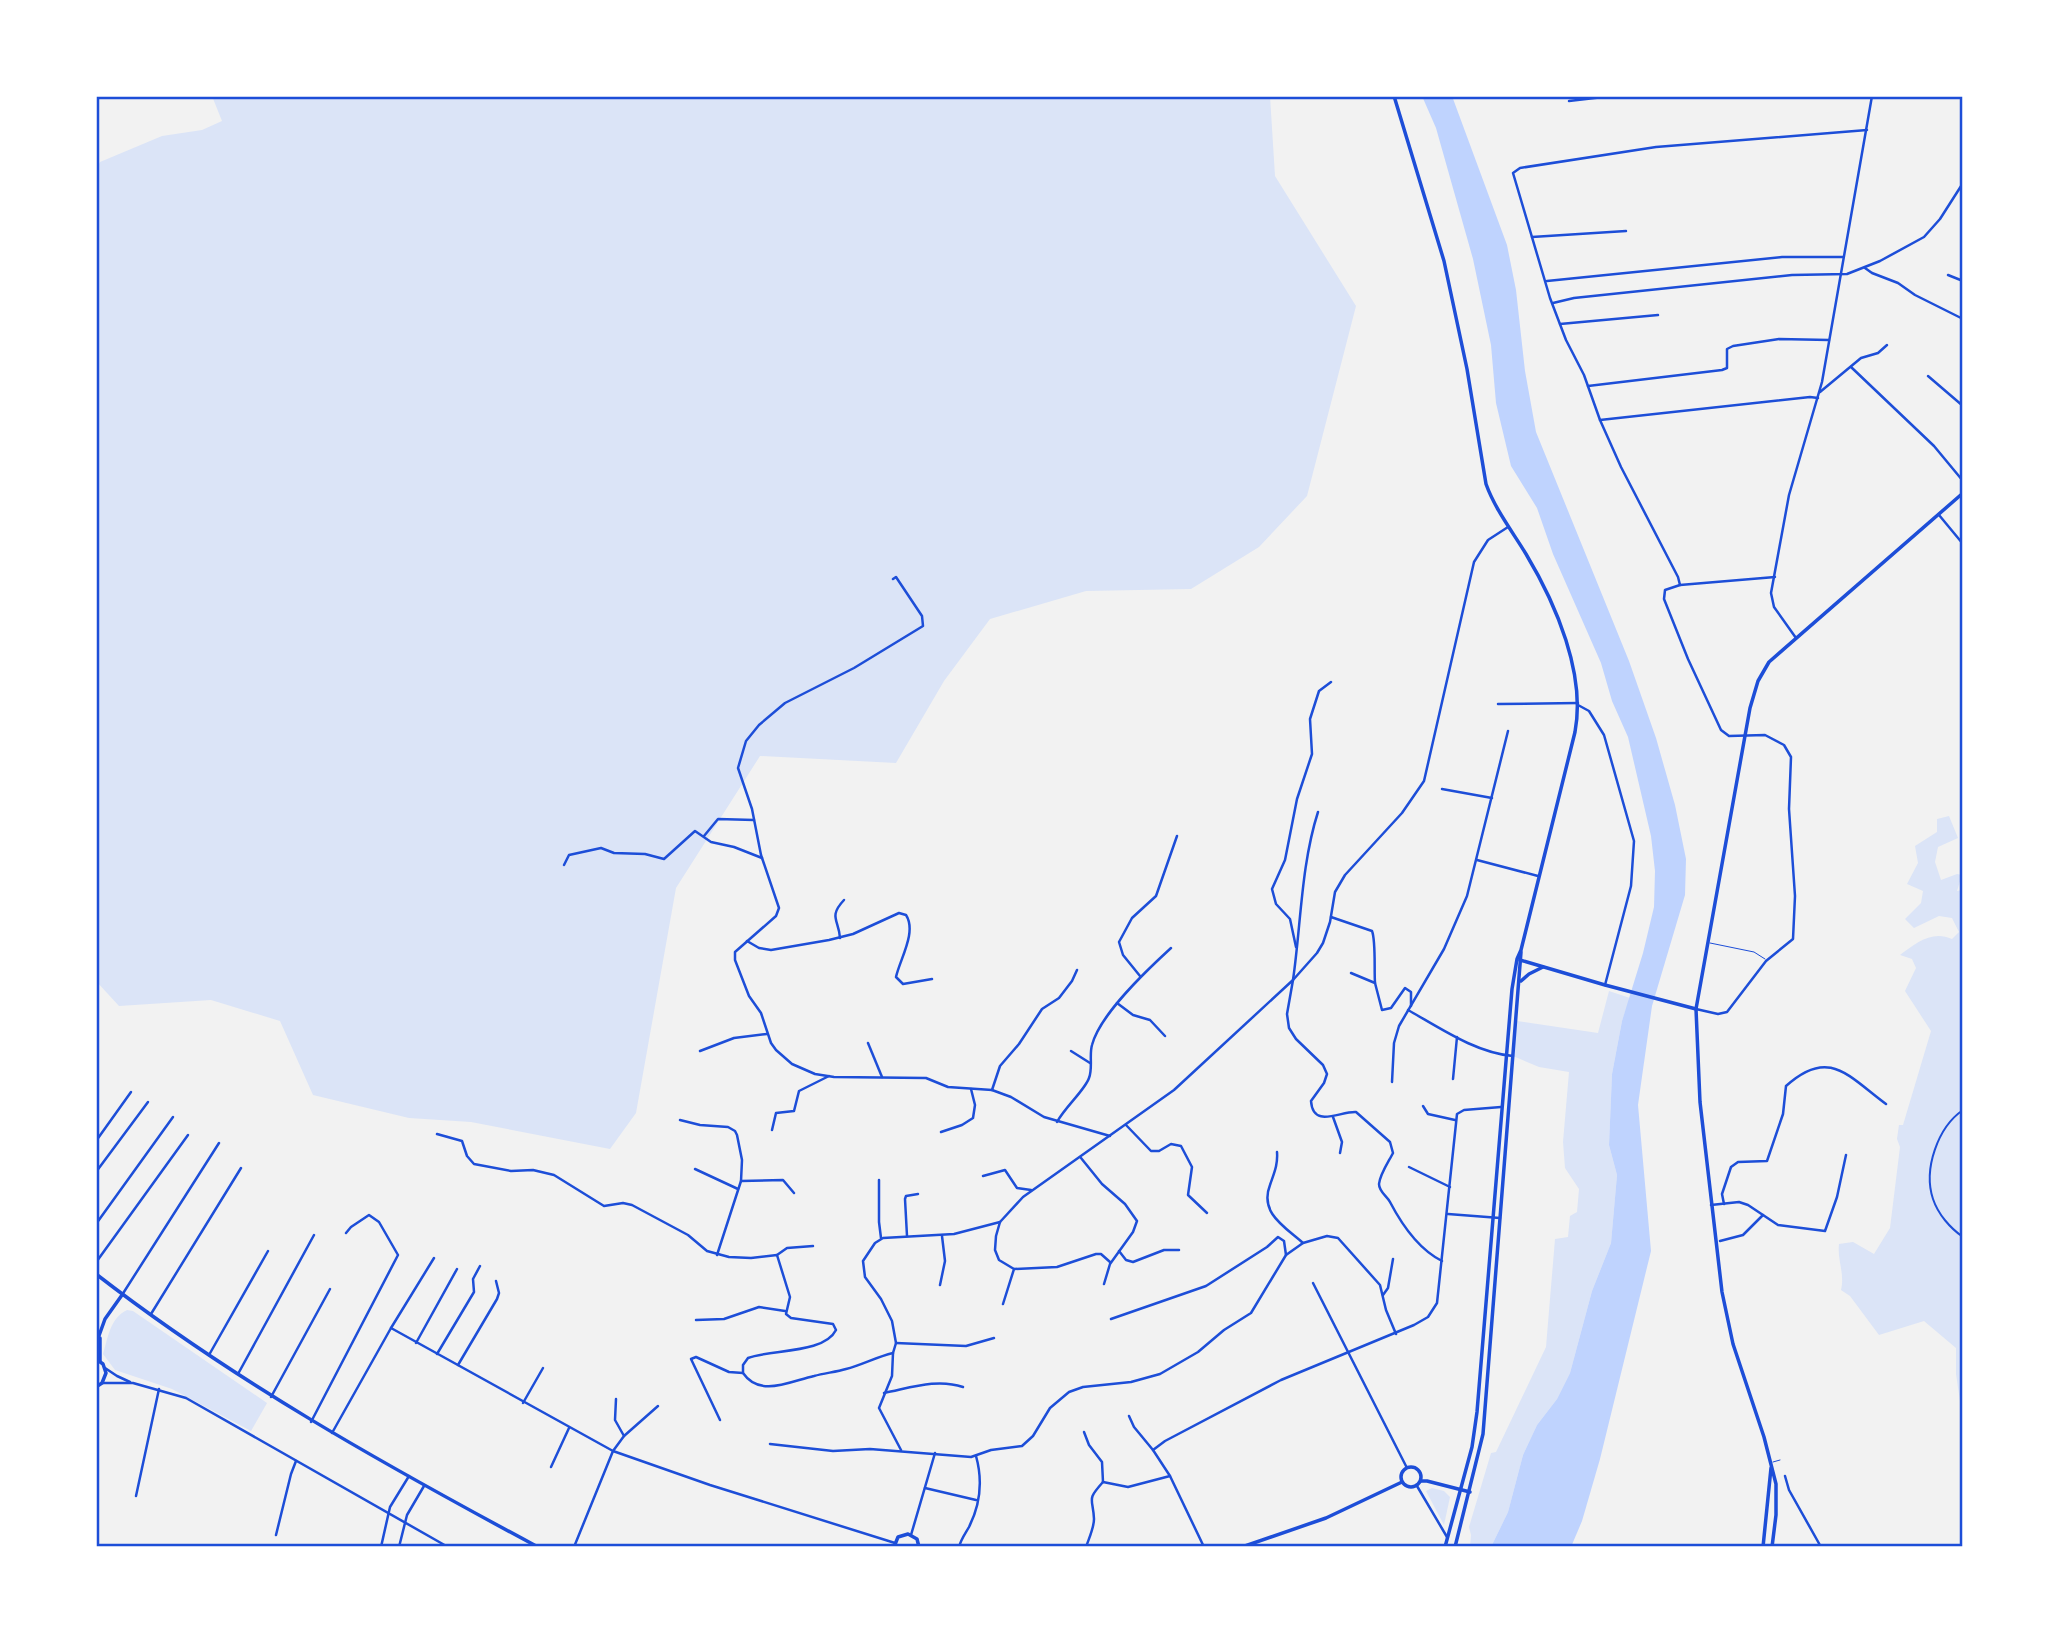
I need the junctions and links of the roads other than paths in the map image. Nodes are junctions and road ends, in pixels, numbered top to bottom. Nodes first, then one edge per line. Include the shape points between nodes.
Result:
1 (1394, 96) edge
2 (1612, 96) edge
3 (1872, 96) edge
4 (1569, 101) dead end
5 (1867, 130) junction
6 (1963, 183) edge
7 (1626, 230) dead end
8 (1532, 237) junction
9 (1843, 257) junction
10 (1865, 268) junction
11 (1840, 275) junction
12 (1948, 275) dead end
13 (1546, 281) junction
14 (1963, 281) edge
15 (1552, 304) junction
16 (1658, 315) dead end
17 (1963, 319) edge
18 (1560, 324) junction
19 (1829, 340) junction
20 (1887, 345) dead end
21 (1852, 367) junction
22 (1928, 376) dead end
23 (1588, 386) junction
24 (1820, 392) junction
25 (1818, 398) junction
26 (1963, 406) edge
27 (1600, 420) junction
28 (1963, 481) edge
29 (1963, 493) edge
30 (1940, 515) junction
31 (1508, 527) junction
32 (1963, 544) edge
33 (1774, 577) junction
34 (893, 579) dead end
35 (1680, 585) junction
36 (1796, 638) junction
37 (1331, 682) dead end
38 (1498, 704) dead end
39 (1578, 704) junction
40 (1508, 731) dead end
41 (1744, 734) junction
42 (1442, 789) dead end
43 (1492, 798) junction
44 (1318, 812) dead end
45 (754, 820) junction
46 (704, 836) junction
47 (1177, 836) dead end
48 (762, 858) junction
49 (1476, 860) junction
50 (564, 865) dead end
51 (1538, 876) junction
52 (844, 900) dead end
53 (1331, 917) junction
54 (840, 938) junction
55 (747, 941) junction
56 (1708, 943) junction
57 (1171, 948) dead end
58 (1297, 953) junction
59 (1519, 960) junction
60 (1766, 961) junction
61 (1543, 967) junction
62 (1077, 970) dead end
63 (1350, 973) dead end
64 (1140, 976) junction
65 (932, 979) dead end
66 (1293, 980) junction
67 (1375, 983) junction
68 (1520, 983) junction
69 (1607, 986) junction
70 (1117, 1003) junction
71 (1410, 1008) junction
72 (1696, 1009) junction
73 (767, 1034) junction
74 (1165, 1036) dead end
75 (1457, 1037) junction
76 (867, 1042) dead end
77 (700, 1051) dead end
78 (1071, 1051) dead end
79 (1506, 1056) junction
80 (1514, 1056) junction
81 (1090, 1063) junction
82 (829, 1076) junction
83 (882, 1077) junction
84 (1453, 1079) dead end
85 (1392, 1082) dead end
86 (971, 1089) junction
87 (992, 1090) junction
88 (131, 1092) dead end
89 (148, 1102) dead end
90 (1885, 1104) dead end
91 (1423, 1106) dead end
92 (1501, 1107) junction
93 (1963, 1110) edge
94 (173, 1117) dead end
95 (1333, 1117) junction
96 (680, 1119) dead end
97 (1455, 1120) junction
98 (1057, 1122) junction
99 (1126, 1125) junction
100 (772, 1130) dead end
101 (941, 1132) dead end
102 (438, 1134) dead end
103 (188, 1135) dead end
104 (1110, 1136) junction
105 (96, 1142) edge
106 (219, 1143) dead end
107 (1277, 1152) dead end
108 (1340, 1153) dead end
109 (1846, 1155) dead end
110 (1081, 1158) junction
111 (1409, 1167) dead end
112 (241, 1168) dead end
113 (695, 1169) dead end
114 (96, 1172) edge
115 (983, 1176) dead end
116 (879, 1180) dead end
117 (741, 1181) junction
118 (1450, 1187) junction
119 (738, 1189) junction
120 (1031, 1190) junction
121 (794, 1193) dead end
122 (918, 1194) dead end
123 (1724, 1204) junction
124 (1711, 1205) junction
125 (1207, 1213) dead end
126 (1448, 1214) junction
127 (1763, 1215) junction
128 (1493, 1218) junction
129 (1501, 1218) junction
130 (1000, 1222) junction
131 (96, 1224) edge
132 (346, 1233) dead end
133 (314, 1235) dead end
134 (907, 1236) junction
135 (942, 1236) junction
136 (1963, 1237) edge
137 (881, 1238) junction
138 (1720, 1241) dead end
139 (1303, 1243) junction
140 (813, 1246) dead end
141 (1179, 1250) dead end
142 (268, 1251) dead end
143 (1119, 1251) junction
144 (96, 1255) edge
145 (717, 1255) junction
146 (777, 1255) junction
147 (1286, 1255) junction
148 (434, 1258) dead end
149 (1393, 1259) dead end
150 (97, 1261) edge
151 (1442, 1261) junction
152 (1111, 1263) junction
153 (480, 1266) dead end
154 (457, 1269) dead end
155 (1014, 1269) junction
156 (96, 1274) edge
157 (496, 1281) dead end
158 (1313, 1283) dead end
159 (1104, 1284) dead end
160 (940, 1285) dead end
161 (330, 1289) dead end
162 (1383, 1294) junction
163 (122, 1295) junction
164 (1003, 1304) dead end
165 (785, 1311) junction
166 (151, 1314) junction
167 (1111, 1319) dead end
168 (696, 1320) dead end
169 (391, 1328) junction
170 (1396, 1334) junction
171 (100, 1336) junction
172 (994, 1338) dead end
173 (416, 1343) junction
174 (896, 1343) junction
175 (96, 1344) edge
176 (893, 1353) junction
177 (1348, 1353) junction
178 (437, 1354) junction
179 (209, 1355) junction
180 (98, 1360) edge
181 (458, 1365) junction
182 (106, 1368) junction
183 (543, 1368) dead end
184 (743, 1373) junction
185 (238, 1374) junction
186 (102, 1383) junction
187 (133, 1383) junction
188 (96, 1387) edge
189 (963, 1387) dead end
190 (159, 1389) junction
191 (884, 1393) junction
192 (271, 1397) junction
193 (616, 1399) dead end
194 (523, 1403) junction
195 (659, 1406) dead end
196 (1129, 1416) dead end
197 (720, 1420) dead end
198 (311, 1422) junction
199 (569, 1427) junction
200 (332, 1433) junction
201 (1084, 1433) dead end
202 (624, 1436) junction
203 (770, 1444) dead end
204 (901, 1450) junction
205 (1153, 1450) junction
206 (614, 1451) junction
207 (935, 1453) junction
208 (976, 1456) junction
209 (1780, 1460) dead end
210 (296, 1461) junction
211 (1771, 1464) junction
212 (551, 1467) dead end
213 (1407, 1468) junction
214 (409, 1476) junction
215 (1170, 1476) junction
216 (1785, 1476) dead end
217 (1103, 1482) junction
218 (1402, 1482) junction
219 (1419, 1483) junction
220 (425, 1485) junction
221 (925, 1488) junction
222 (1460, 1490) junction
223 (1470, 1492) junction
224 (136, 1496) dead end
225 (977, 1500) junction
226 (388, 1513) junction
227 (404, 1522) junction
228 (276, 1535) dead end
229 (911, 1535) junction
230 (1448, 1537) junction
231 (894, 1545) edge
232 (919, 1545) edge
233 (381, 1547) edge
234 (398, 1547) edge
235 (449, 1547) edge
236 (538, 1547) edge
237 (574, 1547) edge
238 (925, 1547) edge
239 (958, 1547) edge
240 (1086, 1547) edge
241 (1204, 1547) edge
242 (1242, 1547) edge
243 (1445, 1547) edge
244 (1455, 1547) edge
245 (1763, 1547) edge
246 (1772, 1547) edge
247 (1821, 1547) edge

1 - 31 street via 1443,258 1485,482
2 - 4 street
3 - 5 street
5 - 8 street via 1656,147 1514,170
5 - 9 street
6 - 10 street via 1930,232
7 - 8 street
8 - 13 street
9 - 11 street
9 - 13 street via 1782,257
10 - 11 street
10 - 17 street
11 - 15 street via 1779,276
11 - 19 street
12 - 14 street
13 - 15 street
15 - 18 street
16 - 18 street
18 - 23 street
19 - 23 street via 1779,339 1733,346 1727,349 1727,368 1722,370
19 - 24 street
20 - 21 street
21 - 24 street
21 - 28 street via 1934,446
22 - 26 street
23 - 27 street
24 - 25 street
25 - 27 street
25 - 33 street via 1789,495
27 - 35 street
29 - 30 street
30 - 32 street
30 - 36 street
31 - 39 street via 1537,575 1563,635 1575,672
31 - 53 street via 1488,540 1474,562 1424,781 1402,813 1345,875 1335,892
33 - 35 street
33 - 36 street via 1772,602
34 - 45 street via 897,577 922,616 923,626 785,703 751,733 738,768
35 - 41 street via 1667,588 1664,596 1688,659 1722,731 1729,736
36 - 41 street via 1762,673
37 - 58 street via 1319,691 1310,719 1312,754 1285,860 1272,889 1276,904 1290,919
38 - 39 street
39 - 51 street via 1574,737
39 - 69 street via 1589,711 1604,734 1634,841 1631,886
40 - 43 street
41 - 56 street
41 - 60 street via 1765,735 1781,743 1792,767 1793,939
42 - 43 street
43 - 49 street
44 - 58 street
45 - 46 street via 718,819
45 - 48 street
46 - 48 street
46 - 50 street via 692,833 664,859 594,848 569,855
47 - 64 street via 1156,896 1132,918 1119,943
48 - 55 street via 779,908
49 - 51 street
49 - 71 street via 1454,927
51 - 59 street
52 - 54 street via 834,917
53 - 66 street via 1317,953
53 - 67 street via 1374,934
54 - 55 street via 771,950
54 - 65 street via 894,915 906,915 910,925 896,977 903,984
55 - 73 street via 734,955
56 - 60 lane via 1754,952
56 - 72 street
57 - 64 street
58 - 66 street
59 - 61 street
59 - 68 street
59 - 79 street
60 - 72 street via 1727,1012
61 - 68 street
61 - 69 street
62 - 87 street via 1000,1066
63 - 67 street
64 - 70 street
66 - 95 street via 1289,1028 1327,1074 1311,1109 1319,1116
66 - 99 street via 1174,1090
67 - 71 street via 1382,1010 1391,1008 1405,988 1411,992
68 - 80 street
69 - 72 street
70 - 74 street via 1150,1020
70 - 81 street via 1092,1045
71 - 75 street
71 - 85 street via 1396,1032
72 - 124 street
73 - 77 street via 734,1038
73 - 82 street via 792,1064
75 - 79 street
75 - 84 street
76 - 83 street
78 - 81 street
79 - 80 street
79 - 92 street
80 - 129 street
81 - 98 street via 1089,1080
82 - 83 street
82 - 100 street via 799,1091 794,1111 776,1113
83 - 86 street via 926,1078 948,1087
86 - 87 street
86 - 101 street via 973,1118
87 - 98 street
88 - 105 street
89 - 114 street
90 - 123 street via 1840,1070 1827,1066 1801,1073 1786,1086 1783,1114 1767,1161 1738,1162 1731,1167 1722,1194
91 - 97 street via 1428,1114
92 - 97 street via 1464,1110
92 - 128 street
93 - 136 street via 1942,1131 1931,1185 1939,1211
94 - 131 street
95 - 108 street via 1341,1137
95 - 151 street via 1356,1112 1393,1149 1380,1180 1381,1191 1412,1237
96 - 117 street via 735,1131
97 - 118 street
98 - 104 street
99 - 104 street
99 - 125 street via 1151,1151 1171,1144 1181,1146 1192,1167 1188,1195
102 - 145 street via 462,1141 467,1156 478,1166 560,1178 604,1206 632,1205
103 - 150 street
104 - 110 street
106 - 163 street
107 - 139 street via 1268,1208
109 - 127 street via 1825,1231 1778,1225
110 - 120 street
110 - 143 street via 1135,1217 1136,1226
111 - 118 street
112 - 166 street
113 - 119 street
115 - 120 street via 1003,1169 1017,1188
116 - 137 street
117 - 119 street
117 - 121 street via 783,1180
118 - 126 street
119 - 145 street
120 - 130 street
122 - 134 street via 905,1199
123 - 124 street
123 - 127 street via 1739,1202
124 - 211 street via 1730,1331
126 - 128 street
126 - 151 street
127 - 138 street via 1743,1235
128 - 129 street
128 - 222 street via 1477,1412
129 - 223 street via 1483,1434
130 - 135 street
130 - 155 street via 996,1255
132 - 198 street via 369,1215 379,1222 398,1255
133 - 185 street
134 - 135 street
134 - 137 street
135 - 160 street
137 - 174 street via 864,1258 864,1271 892,1321
139 - 147 street
139 - 162 street via 1335,1236
140 - 146 street via 787,1248
141 - 143 street via 1164,1250 1133,1262
142 - 179 street
143 - 152 street
144 - 150 street
145 - 146 street
146 - 165 street via 790,1297
147 - 167 street via 1284,1241 1278,1237 1206,1286
147 - 208 street via 1251,1312 1198,1352 1160,1374 1069,1392 1050,1408 1022,1446
148 - 169 street
149 - 162 street
151 - 170 street via 1433,1310 1423,1321
152 - 155 street via 1096,1254 1057,1267
152 - 159 street
153 - 178 street via 473,1279 474,1292
154 - 173 street
155 - 164 street
156 - 163 street
157 - 181 street via 499,1293
158 - 177 street
161 - 192 street
162 - 170 street
163 - 166 street
163 - 171 street via 105,1319
165 - 168 street via 759,1307 724,1319
165 - 184 street via 791,1318 833,1324 835,1333 805,1348 748,1358
166 - 179 street
169 - 173 street
169 - 200 street
170 - 177 street
171 - 175 street
171 - 180 street
172 - 174 street via 965,1346
173 - 178 street
174 - 176 street
176 - 184 street via 775,1387 757,1384
176 - 191 street via 892,1376
177 - 205 street via 1281,1380
177 - 213 street
178 - 181 street
179 - 185 street
180 - 182 street
181 - 194 street
182 - 186 street
182 - 187 street
183 - 194 street
184 - 197 street via 691,1359
185 - 192 street
186 - 187 street
186 - 188 street
187 - 190 street
189 - 191 street via 939,1383
190 - 210 street via 195,1403
190 - 224 street
191 - 204 street via 880,1413
192 - 198 street
193 - 202 street via 615,1420
194 - 199 street
195 - 202 street
196 - 205 street
198 - 200 street
199 - 206 street
199 - 212 street
200 - 214 street
201 - 217 street via 1102,1462
202 - 206 street
203 - 204 street via 833,1451
204 - 207 street
205 - 215 street
206 - 231 street
206 - 237 street
207 - 208 street
207 - 221 street
208 - 225 street via 982,1479
209 - 211 lane
210 - 226 street
210 - 228 street
211 - 245 street
211 - 246 street via 1776,1483
213 - 218 street
213 - 219 street via 1419,1471
214 - 220 street
214 - 226 street
215 - 217 street via 1128,1487
215 - 241 street
216 - 247 street
217 - 240 street via 1090,1500 1094,1518
218 - 219 street via 1409,1487
218 - 242 street via 1326,1518
219 - 222 street via 1427,1480
219 - 230 street
220 - 227 street
220 - 236 street
221 - 225 street
221 - 229 street
222 - 223 street
222 - 230 street
223 - 244 street
225 - 239 street
226 - 227 street
226 - 233 street
227 - 234 street
227 - 235 street
229 - 231 street via 901,1535
229 - 232 street
230 - 243 street
232 - 238 street

